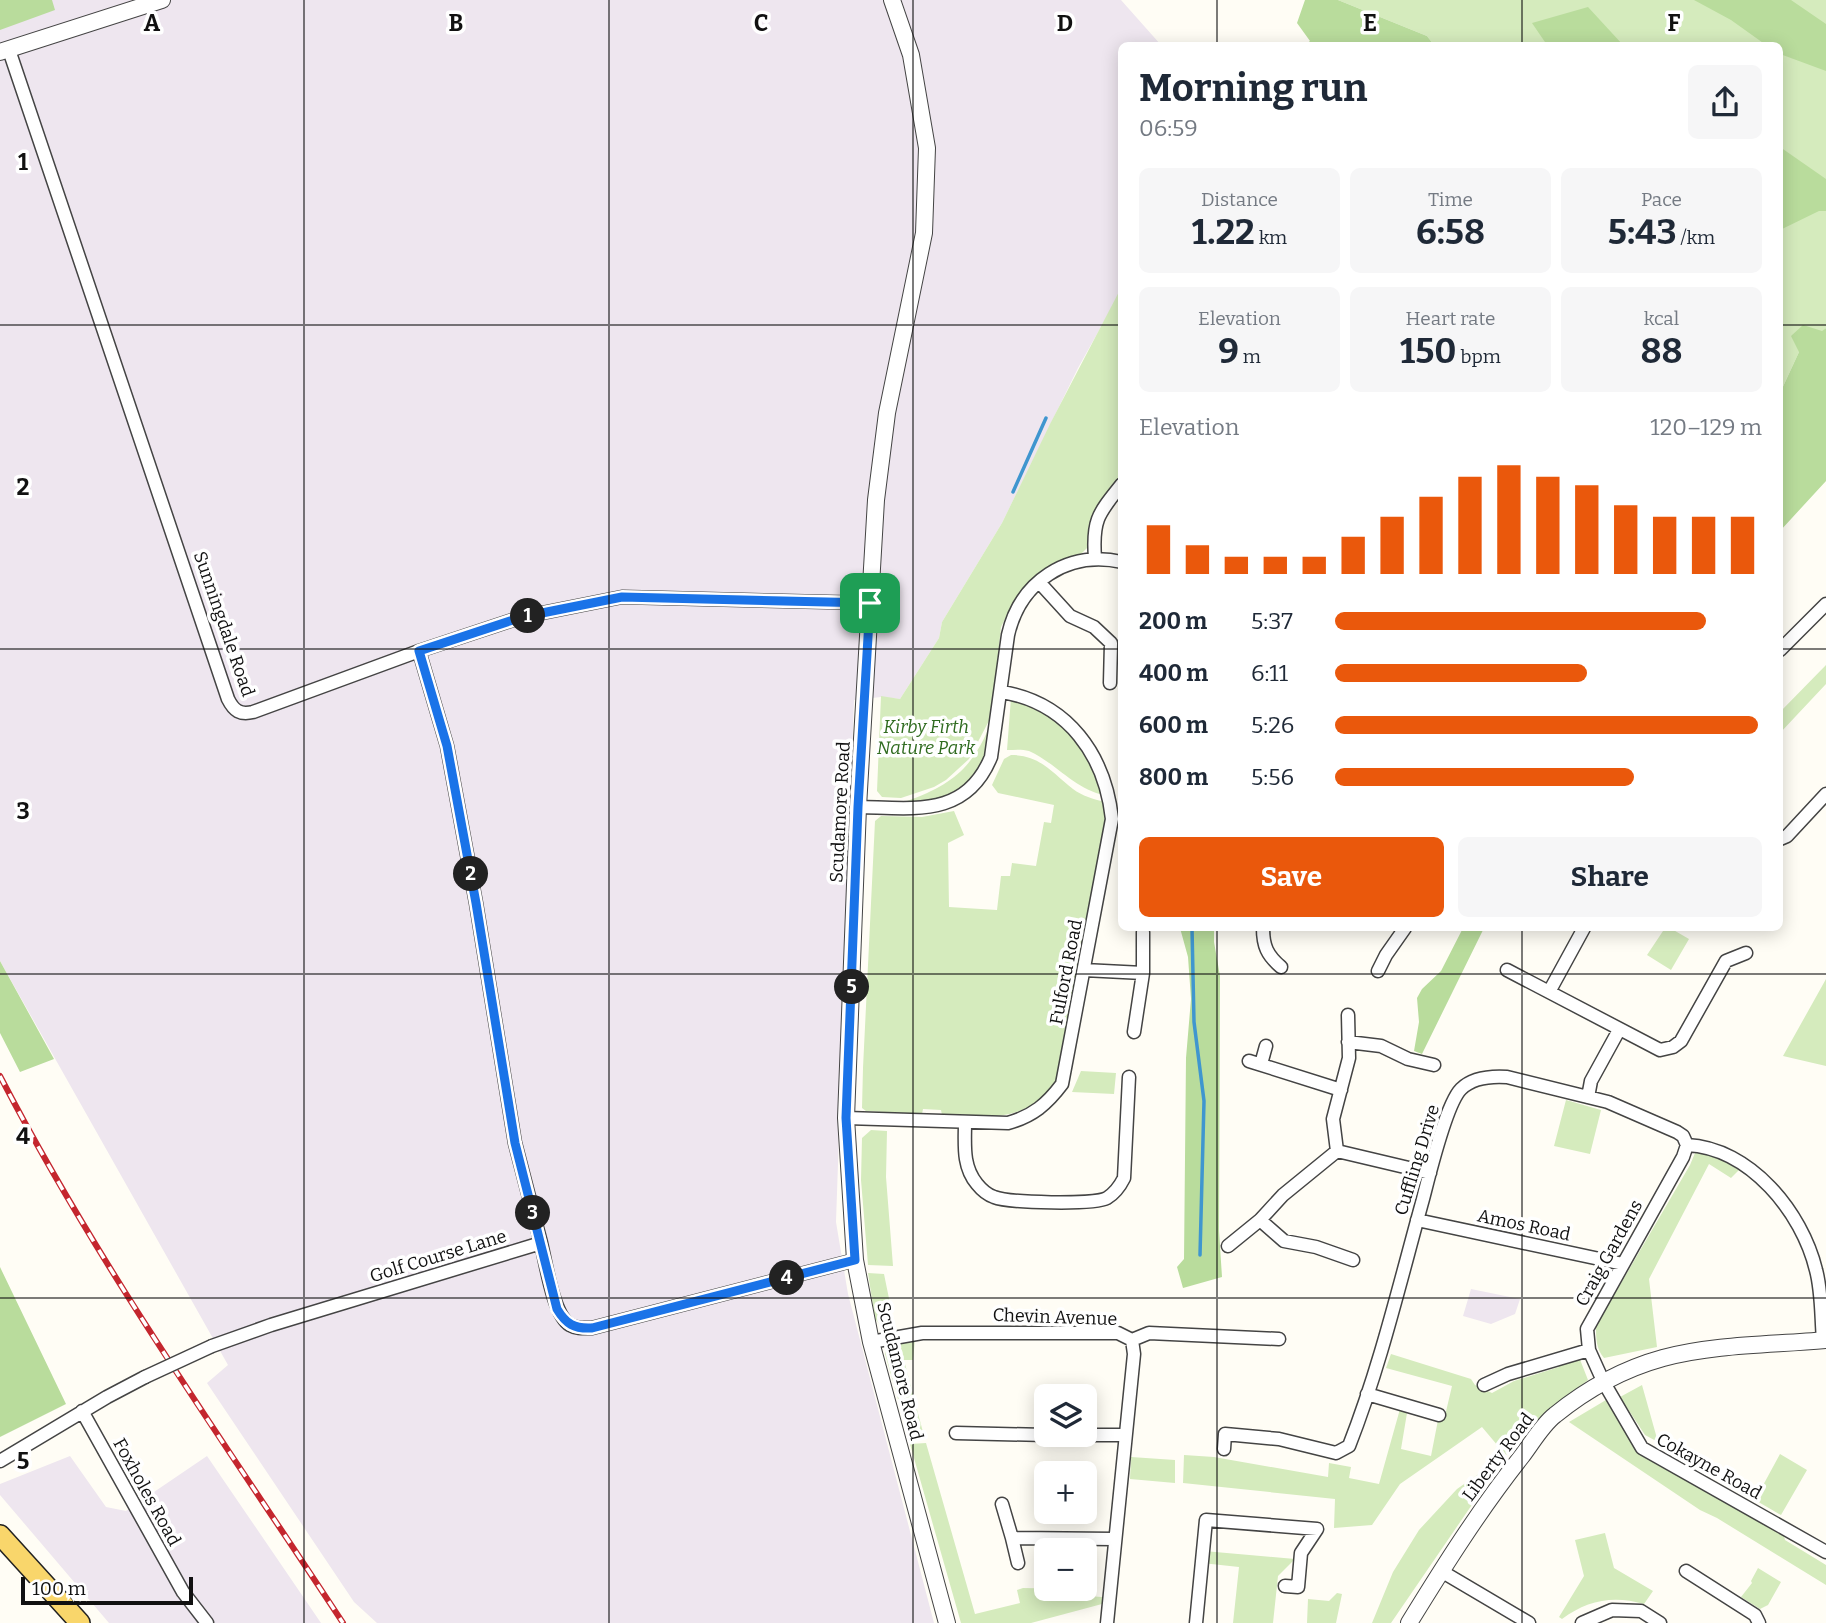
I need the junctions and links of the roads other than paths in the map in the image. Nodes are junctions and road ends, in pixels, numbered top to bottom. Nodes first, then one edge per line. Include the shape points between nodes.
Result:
1 (162, 0) edge
2 (892, 0) edge
3 (4, 51) edge
4 (1118, 490) edge
5 (1095, 558) junction
6 (1118, 561) edge
7 (1039, 582) junction
8 (870, 603) junction
9 (1826, 604) edge
10 (1783, 647) edge
11 (419, 651) junction
12 (1110, 683) dead end
13 (1002, 692) junction
14 (1826, 794) edge
15 (858, 807) junction
16 (1117, 818) edge
17 (1783, 838) edge
18 (1263, 931) edge
19 (1403, 931) edge
20 (1582, 931) edge
21 (1143, 932) dead end
22 (1746, 953) dead end
23 (1281, 967) dead end
24 (1084, 970) junction
25 (1507, 970) dead end
26 (1378, 971) dead end
27 (1143, 973) junction
28 (1549, 992) junction
29 (1348, 1015) dead end
30 (1619, 1030) junction
31 (1134, 1032) dead end
32 (1349, 1042) junction
33 (1266, 1046) dead end
34 (1434, 1065) dead end
35 (1115, 1086) dead end
36 (1341, 1090) junction
37 (1588, 1097) junction
38 (846, 1118) junction
39 (965, 1122) junction
40 (1687, 1145) junction
41 (1337, 1151) junction
42 (1430, 1173) junction
43 (1259, 1220) junction
44 (1417, 1220) junction
45 (541, 1243) junction
46 (1228, 1246) dead end
47 (1353, 1259) dead end
48 (855, 1260) junction
49 (1623, 1264) junction
50 (1279, 1339) dead end
51 (1132, 1340) junction
52 (1824, 1340) edge
53 (871, 1342) junction
54 (1589, 1350) junction
55 (1603, 1381) junction
56 (1484, 1385) dead end
57 (1367, 1394) junction
58 (82, 1411) junction
59 (1439, 1415) dead end
60 (956, 1433) dead end
61 (1034, 1434) edge
62 (1097, 1435) edge
63 (1125, 1436) junction
64 (1224, 1449) dead end
65 (0, 1461) edge
66 (1002, 1504) dead end
67 (0, 1535) edge
68 (1012, 1538) junction
69 (1114, 1539) junction
70 (1826, 1552) edge
71 (1018, 1563) dead end
72 (1441, 1571) junction
73 (1686, 1571) dead end
74 (1285, 1586) dead end
75 (80, 1623) edge
76 (207, 1623) edge
77 (947, 1623) edge
78 (1107, 1623) edge
79 (1196, 1623) edge
80 (1409, 1623) edge
81 (1529, 1623) edge
82 (1582, 1623) edge
83 (1660, 1623) edge
84 (1759, 1623) edge

1 - 3 street
2 - 8 street, Scudamore Road via 911,55 927,148 926,184 924,233 887,413
3 - 11 street, Sunningdale Road via 232,707 245,714 253,712
4 - 5 street via 1096,520
5 - 6 street
5 - 7 street via 1064,566
7 - 12 street via 1070,616 1094,626 1111,643
7 - 13 street via 1020,601 1012,619
8 - 11 street, Sunningdale Road via 622,597 522,617
8 - 15 street, Scudamore Road
9 - 10 street
11 - 45 street via 447,746 515,1143
13 - 15 street via 991,757 975,786 960,798 935,806
13 - 16 street, Fulford Road via 1045,707 1081,738 1103,775
14 - 17 street
15 - 38 street, Scudamore Road
16 - 24 street, Fulford Road
18 - 23 street via 1263,945
19 - 26 street
20 - 28 street
21 - 27 street
22 - 30 street via 1727,961 1681,1041 1673,1046 1660,1050
24 - 27 street
24 - 39 street, Fulford Road via 1062,1084 1051,1099 1039,1110 1008,1123
25 - 28 street
27 - 31 street
28 - 30 street
29 - 32 street
30 - 37 street via 1591,1081
32 - 34 street via 1381,1046
32 - 36 street
33 - 36 street via 1255,1063
35 - 39 street via 1129,1081 1124,1178 1106,1198 1094,1202 995,1198 968,1170
36 - 41 street via 1333,1119
37 - 40 street, Cuffling Drive via 1678,1132
37 - 42 street, Cuffling Drive via 1507,1077 1476,1080 1453,1099
38 - 39 street, Fulford Road
38 - 48 street, Scudamore Road
40 - 49 street, Craig Gardens
40 - 52 street, Cuffling Drive via 1711,1148 1746,1167 1788,1208 1817,1270
41 - 42 street
41 - 43 street
42 - 44 street, Cuffling Drive
43 - 46 street
43 - 47 street via 1284,1241
44 - 49 street, Amos Road
44 - 57 street, Cuffling Drive
45 - 48 street via 557,1309 569,1325 580,1329
45 - 58 street, Golf Course Lane, bridge via 212,1346
48 - 53 street, Scudamore Road
49 - 54 street, Craig Gardens via 1587,1329
50 - 51 street, Chevin Avenue via 1149,1334
51 - 53 street, Chevin Avenue via 1118,1333 922,1333
51 - 63 street
52 - 55 street, Liberty Road via 1685,1353
53 - 77 street, Scudamore Road
54 - 55 street
54 - 56 street
55 - 70 street, Cokayne Road via 1642,1448
55 - 72 street, Liberty Road via 1553,1416
57 - 59 street
57 - 64 street, Cuffling Drive via 1349,1446 1336,1453 1279,1439 1226,1434
58 - 65 street, Golf Course Lane
58 - 76 street, Foxholes Road via 183,1592
60 - 61 street
62 - 63 street
63 - 69 street
66 - 68 street
67 - 75 main road
68 - 69 street
68 - 71 street
69 - 78 street
72 - 80 street, Liberty Road
72 - 81 street
73 - 84 street via 1755,1615
74 - 79 street via 1298,1587 1301,1553 1317,1529 1206,1520
82 - 83 street via 1612,1610 1641,1612

